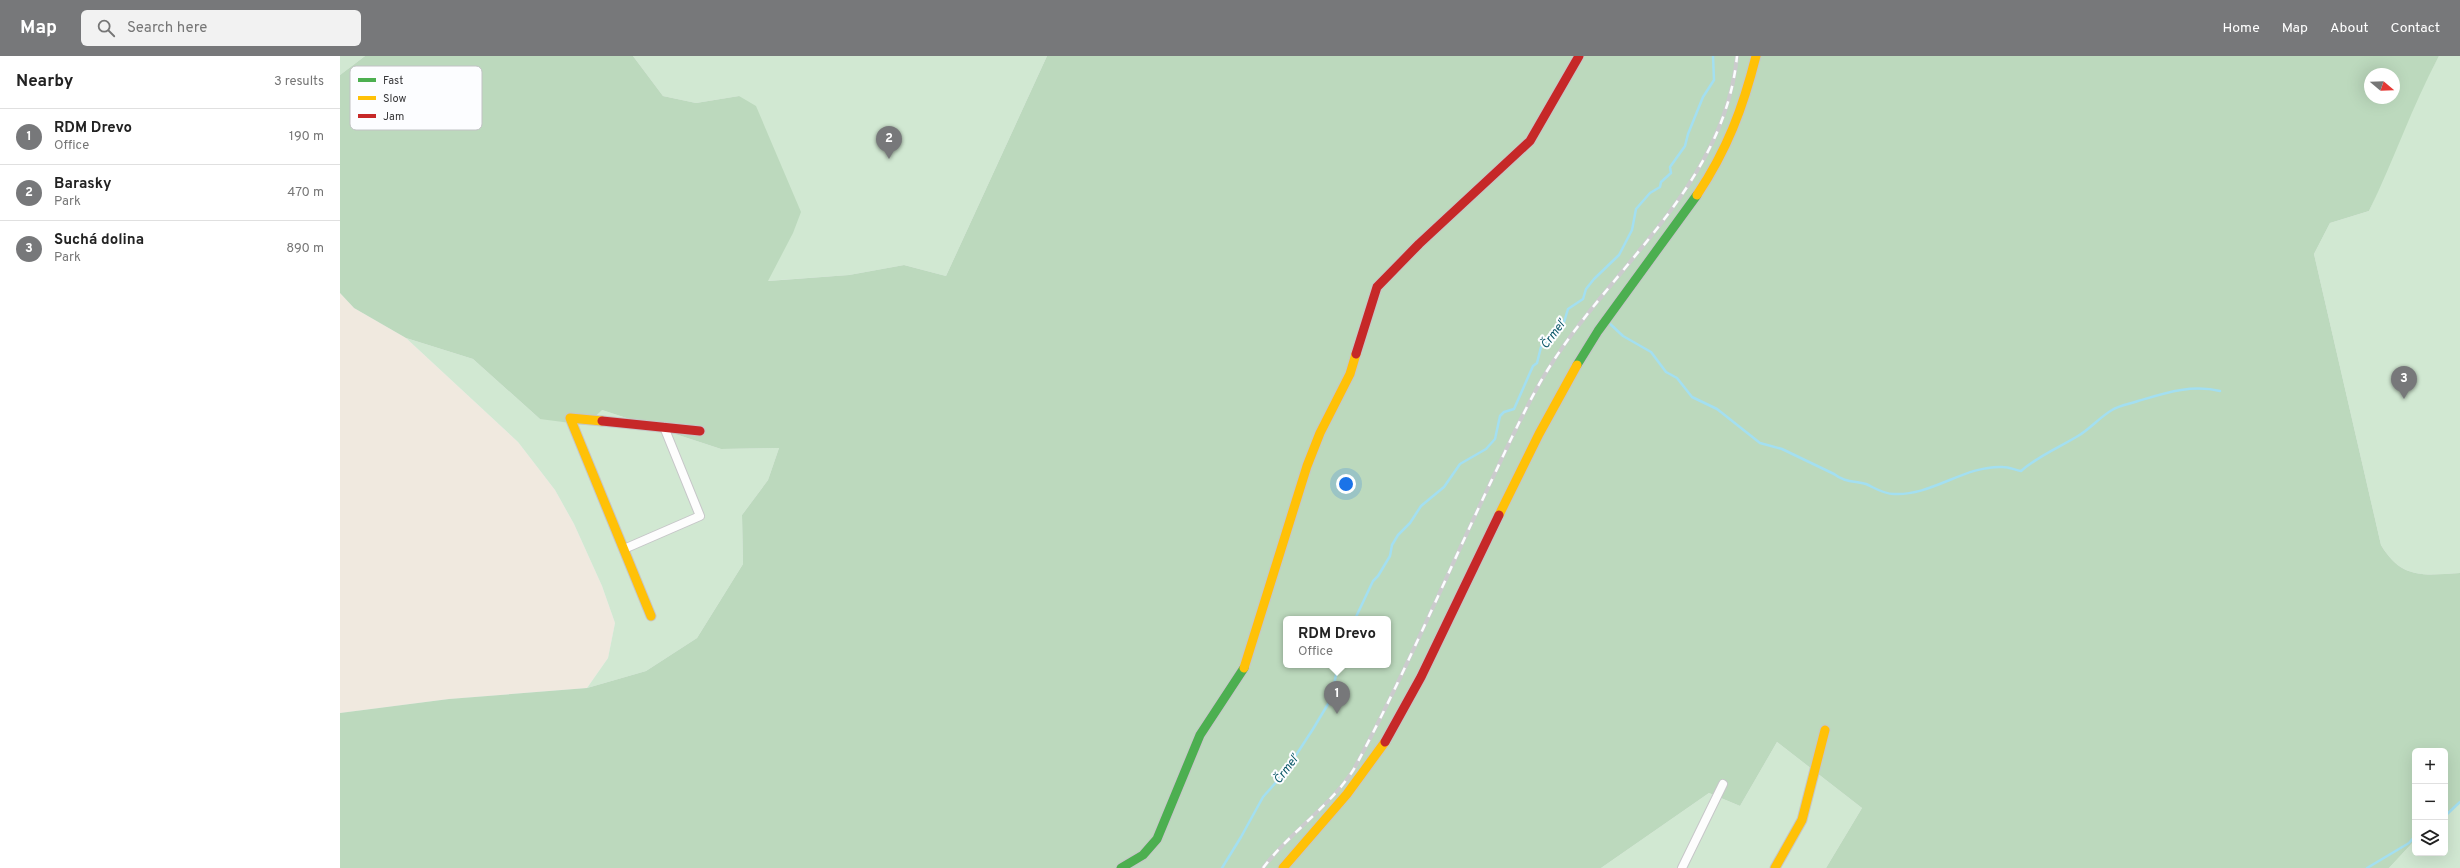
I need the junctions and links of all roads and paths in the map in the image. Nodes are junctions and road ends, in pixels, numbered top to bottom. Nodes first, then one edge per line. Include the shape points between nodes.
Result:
1 (1579, 56) edge
2 (1756, 56) edge
3 (664, 427) junction
4 (700, 431) dead end
5 (624, 549) junction
6 (651, 616) dead end
7 (1825, 730) dead end
8 (1723, 784) dead end
9 (1121, 868) edge
10 (1283, 868) edge
11 (1682, 868) edge
12 (1775, 868) edge

1 - 9 street via 1530,141 1419,244 1377,287 1350,374 1320,433 1307,466 1243,671 1232,691 1201,733 1160,831 1149,850
2 - 10 street via 1744,109 1720,161 1696,198 1608,316 1574,368 1405,708 1363,773
3 - 4 street
3 - 5 street via 700,516
3 - 5 street via 570,418
5 - 6 street
7 - 12 street via 1802,820
8 - 11 street

